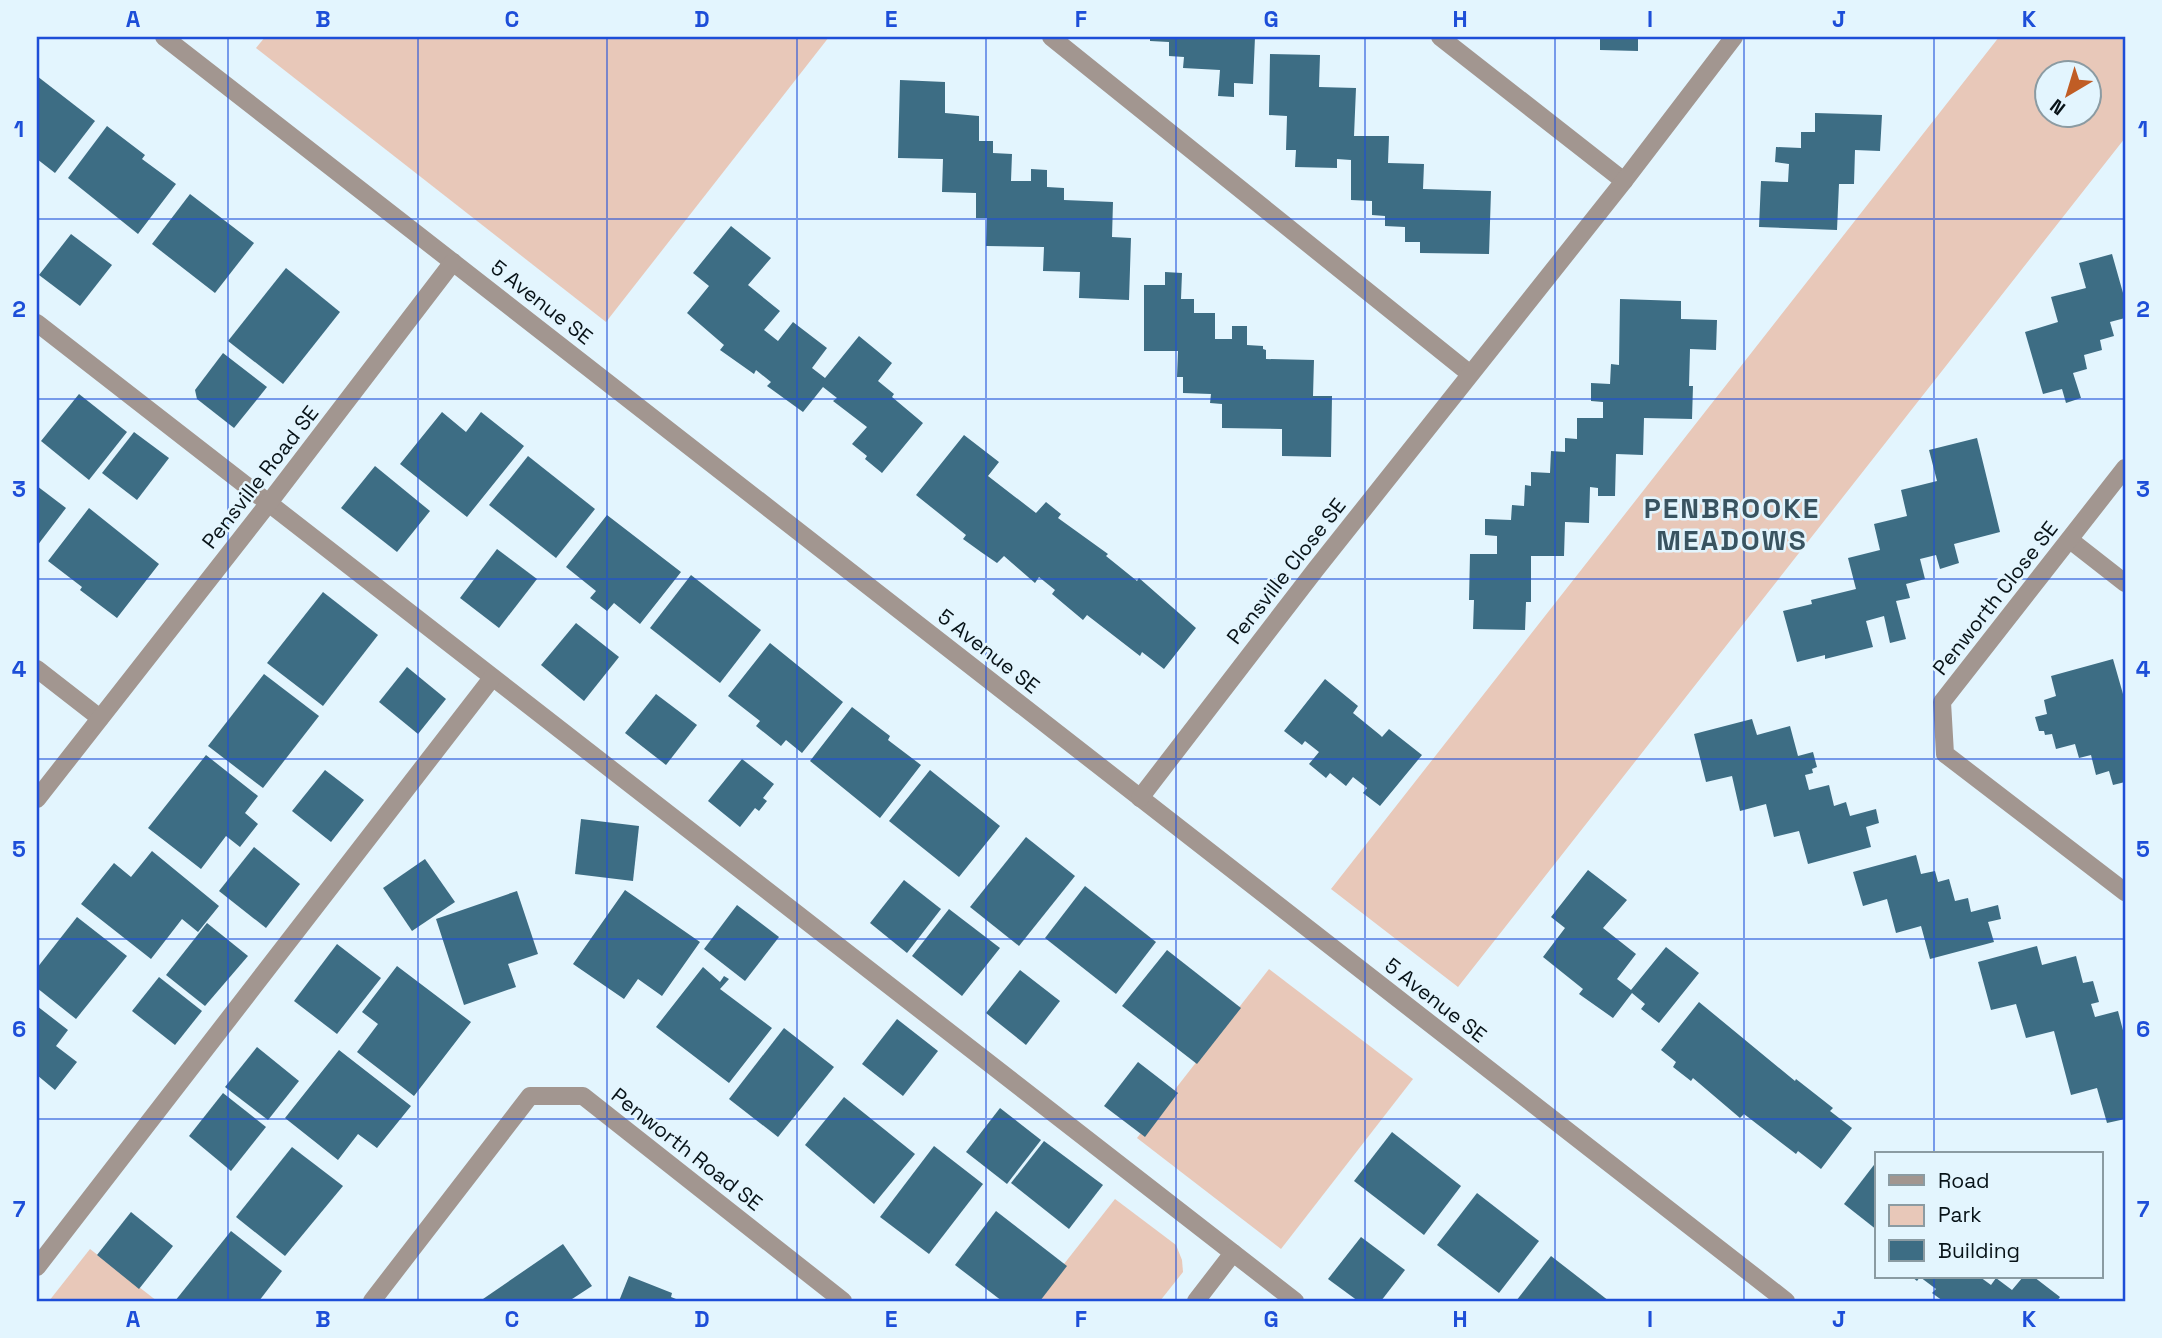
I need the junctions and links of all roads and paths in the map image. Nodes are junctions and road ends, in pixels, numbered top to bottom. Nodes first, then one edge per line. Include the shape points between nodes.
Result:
1 (164, 37) edge
2 (1051, 37) edge
3 (1440, 37) edge
4 (1734, 37) edge
5 (1625, 181) junction
6 (453, 262) junction
7 (37, 324) edge
8 (1469, 373) junction
9 (2125, 468) edge
10 (268, 504) junction
11 (2070, 540) junction
12 (2125, 583) edge
13 (37, 669) edge
14 (492, 678) junction
15 (100, 718) junction
16 (1140, 798) junction
17 (37, 799) edge
18 (2125, 892) edge
19 (1233, 1253) junction
20 (37, 1267) edge
21 (372, 1301) edge
22 (843, 1301) edge
23 (1196, 1301) edge
24 (1295, 1301) edge
25 (1786, 1301) edge

1 - 6 street, 5 Avenue SE
2 - 8 street
3 - 5 street
4 - 5 street, Pensville Close SE
5 - 8 street, Pensville Close SE
6 - 10 street, Pensville Road SE
6 - 16 street, 5 Avenue SE
7 - 10 street
8 - 16 street, Pensville Close SE
9 - 11 street, Penworth Close SE
10 - 14 street
10 - 15 street, Pensville Road SE
11 - 12 street
11 - 18 street, Penworth Close SE via 1942,702 1945,754
13 - 15 street
14 - 19 street
14 - 20 street
15 - 17 street, Pensville Road SE
16 - 25 street, 5 Avenue SE
19 - 23 street
19 - 24 street
21 - 22 street, Penworth Road SE via 530,1096 583,1096

